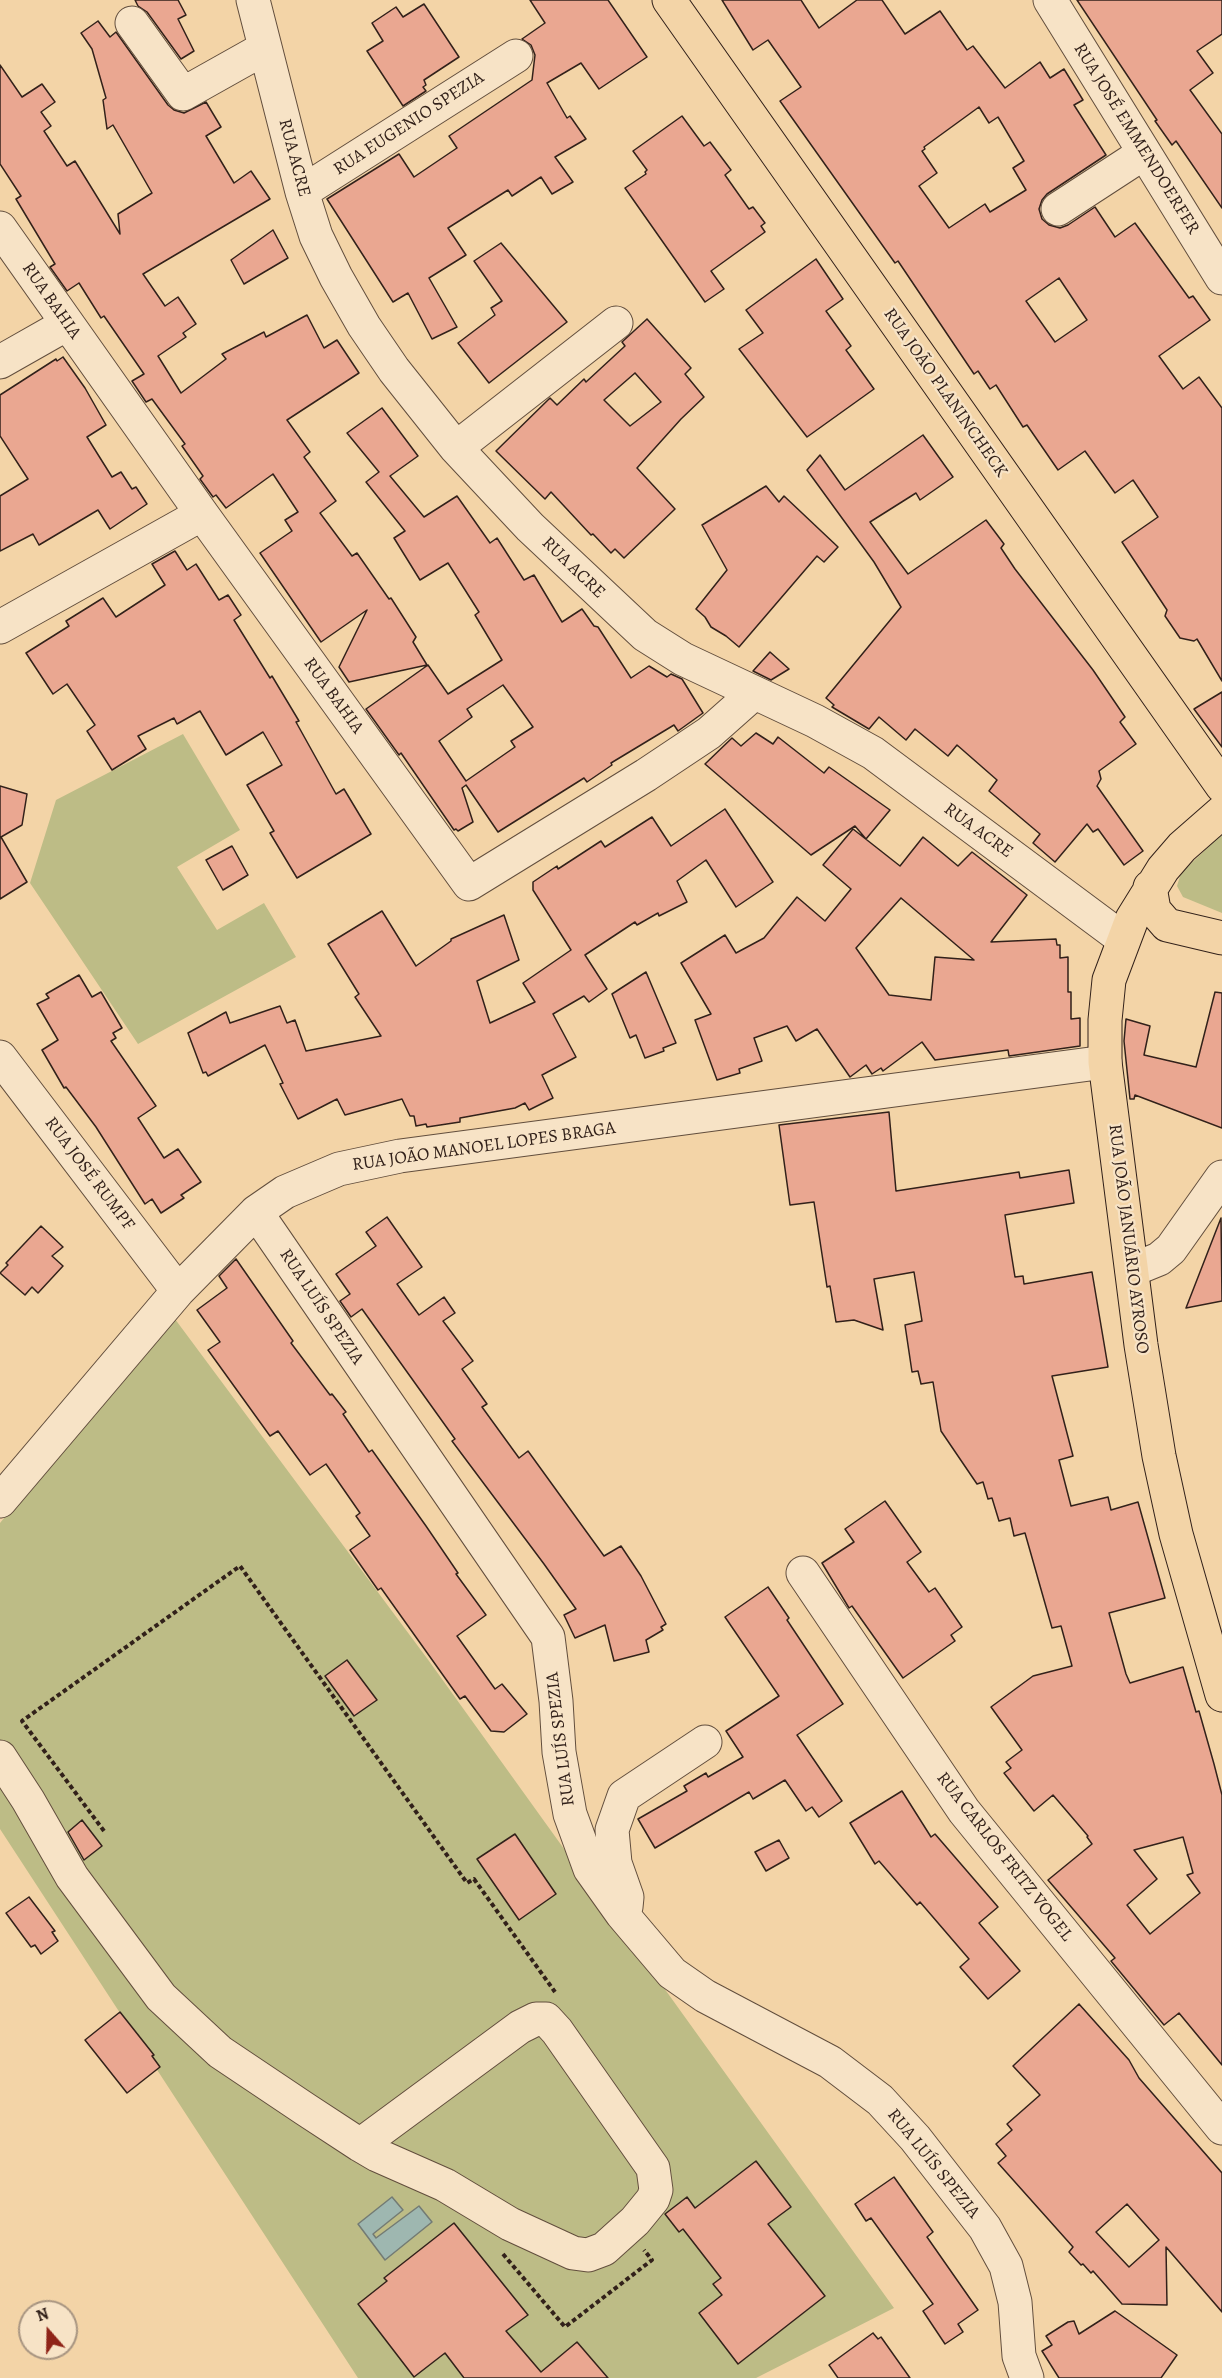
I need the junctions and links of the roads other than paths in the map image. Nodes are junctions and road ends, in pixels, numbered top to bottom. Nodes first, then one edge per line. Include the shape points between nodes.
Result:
1 (253, 0) edge
2 (669, 0) edge
3 (1050, 0) edge
4 (132, 22) dead end
5 (265, 48) junction
6 (516, 56) dead end
7 (1144, 153) junction
8 (302, 192) junction
9 (1058, 209) dead end
10 (0, 228) edge
11 (1222, 278) edge
12 (616, 323) dead end
13 (67, 324) junction
14 (0, 362) edge
15 (456, 448) junction
16 (202, 514) junction
17 (0, 627) edge
18 (753, 694) junction
19 (1222, 786) edge
20 (1222, 812) edge
21 (1150, 887) junction
22 (1222, 938) edge
23 (1123, 939) junction
24 (0, 1057) edge
25 (1105, 1062) junction
26 (1222, 1177) edge
27 (256, 1212) junction
28 (1132, 1269) junction
29 (178, 1291) junction
30 (0, 1501) edge
31 (803, 1572) dead end
32 (1222, 1695) edge
33 (705, 1742) dead end
34 (0, 1758) edge
35 (622, 1914) junction
36 (1222, 2128) edge
37 (360, 2145) junction
38 (1027, 2378) edge

1 - 5 street, RUA ACRE
2 - 19 main road, RUA JOÃO PLANINCHECK
3 - 7 street, RUA JOSÉ EMMENDOERFER
4 - 5 street via 183,94
5 - 8 street, RUA ACRE
6 - 8 street, RUA EUGENIO SPEZIA
7 - 9 street
7 - 11 street, RUA JOSÉ EMMENDOERFER
8 - 15 street, RUA ACRE via 316,236 364,326
10 - 13 street, RUA BAHIA
12 - 15 street
13 - 14 street
13 - 16 street, RUA BAHIA
15 - 18 street, RUA ACRE via 530,526 645,635
16 - 17 street
16 - 18 street, RUA BAHIA via 469,884 709,733
18 - 23 street, RUA ACRE via 815,721 873,753
20 - 21 main road, RUA JOÃO JANUÁRIO AYROSO via 1182,847
21 - 22 main road via 1154,910 1167,925
21 - 23 main road, RUA JOÃO JANUÁRIO AYROSO
23 - 25 main road, RUA JOÃO JANUÁRIO AYROSO via 1109,980
24 - 29 street, RUA JOSÉ RUMPF
25 - 27 street, RUA JOÃO MANOEL LOPES BRAGA via 400,1156 339,1169 285,1192
25 - 28 main road, RUA JOÃO JANUÁRIO AYROSO
26 - 28 street via 1171,1249 1159,1259
27 - 29 street, RUA JOÃO MANOEL LOPES BRAGA
27 - 35 street, RUA LUÍS SPEZIA via 548,1637 559,1752 570,1814 590,1869
28 - 32 main road, RUA JOÃO JANUÁRIO AYROSO via 1173,1523
29 - 30 street, RUA JOÃO MANOEL LOPES BRAGA
31 - 36 street, RUA CARLOS FRITZ VOGEL via 964,1811
33 - 35 street via 624,1796 612,1830 615,1863 627,1903
34 - 37 street via 72,1877 161,1997 220,2052
35 - 38 street, RUA LUÍS SPEZIA via 672,1973 705,1996 830,2062 880,2100 915,2138 985,2228 1006,2266 1015,2302 1019,2356
37 - 37 street via 573,2253 588,2255 604,2248 635,2221 657,2190 654,2168 546,2019 520,2027

